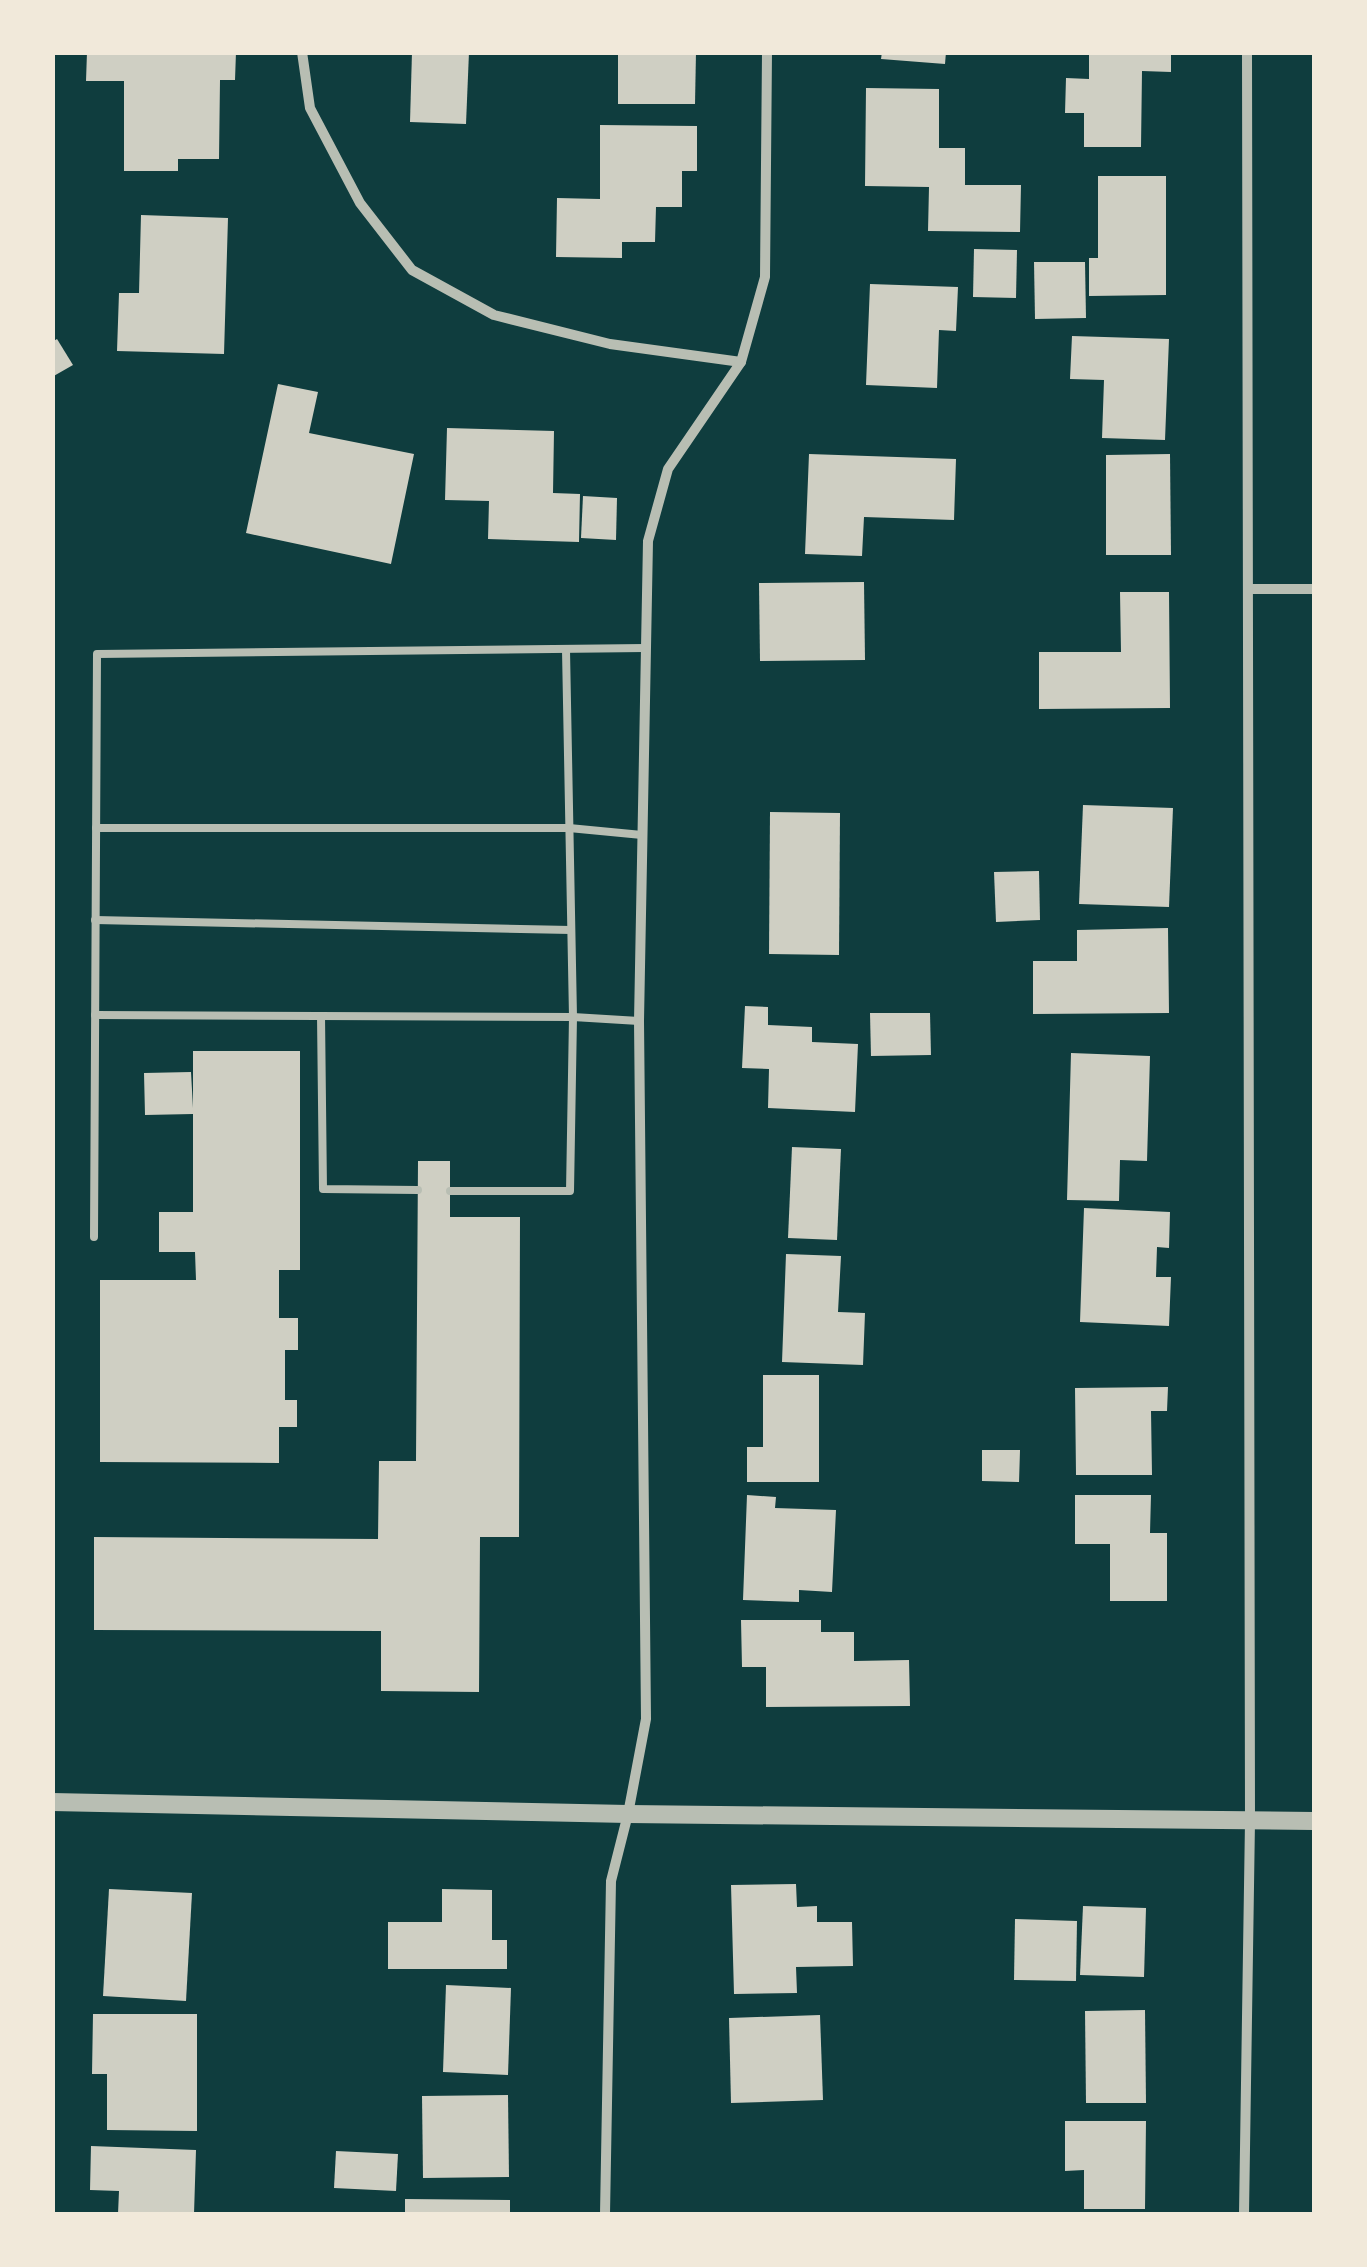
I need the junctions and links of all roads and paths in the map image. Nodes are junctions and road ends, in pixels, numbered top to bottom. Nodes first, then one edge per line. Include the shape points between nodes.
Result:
1 (302, 52) edge
2 (767, 52) edge
3 (1246, 52) edge
4 (741, 362) junction
5 (1248, 589) junction
6 (1314, 589) edge
7 (644, 648) junction
8 (566, 650) junction
9 (96, 828) junction
10 (569, 828) junction
11 (642, 835) junction
12 (96, 920) junction
13 (571, 930) junction
14 (95, 1016) junction
15 (321, 1016) junction
16 (572, 1017) junction
17 (639, 1021) junction
18 (418, 1190) dead end
19 (450, 1191) dead end
20 (94, 1237) dead end
21 (52, 1802) edge
22 (628, 1814) junction
23 (1250, 1820) junction
24 (1314, 1821) edge
25 (606, 2214) edge
26 (1244, 2214) edge

1 - 4 street via 310,108 360,203 412,270 494,315 610,344
2 - 4 street via 766,277
3 - 5 street
4 - 7 street via 668,469 648,541
5 - 6 street
5 - 23 street
7 - 8 lane
7 - 11 street
8 - 9 lane via 97,654
8 - 10 lane
9 - 10 lane
9 - 12 lane
10 - 11 lane
10 - 13 lane
11 - 17 street
12 - 13 lane
12 - 14 lane
13 - 16 lane
14 - 15 lane
14 - 20 lane
15 - 16 lane
15 - 18 lane via 323,1189
16 - 17 lane
16 - 19 lane via 570,1191
17 - 22 street via 646,1719
21 - 22 street
22 - 23 street
22 - 25 street via 611,1881
23 - 24 street
23 - 26 street

